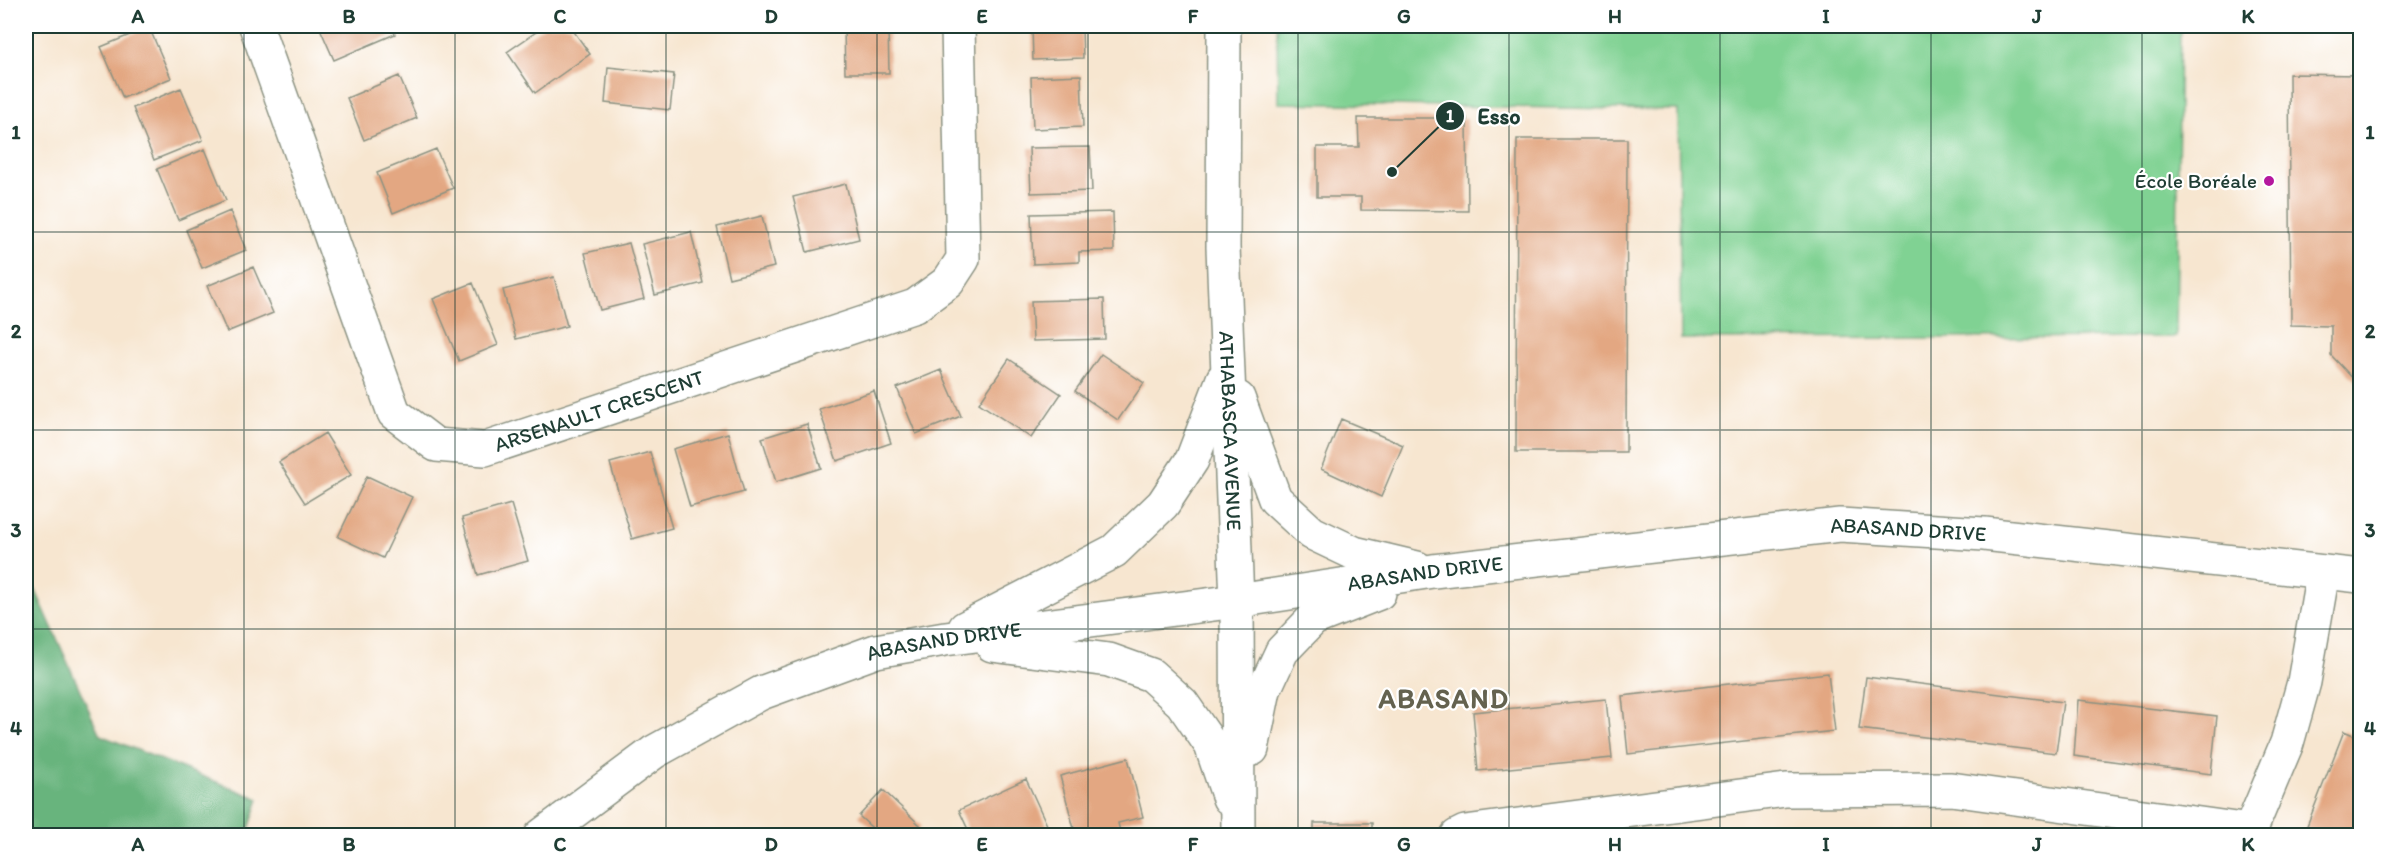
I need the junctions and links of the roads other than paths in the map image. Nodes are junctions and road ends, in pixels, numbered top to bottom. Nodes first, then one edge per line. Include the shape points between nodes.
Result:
1 (256, 26) edge
2 (958, 26) edge
3 (1224, 26) edge
4 (1227, 368) junction
5 (1433, 571) junction
6 (2323, 572) junction
7 (2361, 576) edge
8 (1237, 601) junction
9 (945, 639) junction
10 (1238, 829) edge
11 (2249, 833) edge
12 (541, 836) edge
13 (1457, 836) edge

1 - 2 street, ARSENAULT CRESCENT via 394,414 435,445 485,448 915,306 948,282 963,259
3 - 4 street, ATHABASCA AVENUE
4 - 5 street via 1275,499 1312,533 1354,553
4 - 8 street, ATHABASCA AVENUE
4 - 9 street via 1192,459 1163,504 1114,551
5 - 6 street, ABASAND DRIVE via 1840,525 1984,534
5 - 8 street, ABASAND DRIVE
5 - 10 street via 1313,618 1282,651 1264,690
6 - 7 street, ABASAND DRIVE
6 - 11 street via 2304,682 2287,743
8 - 9 street, ABASAND DRIVE
8 - 10 street, ATHABASCA AVENUE
9 - 10 street via 1109,660 1151,675 1182,703 1211,745
9 - 12 street, ABASAND DRIVE via 876,651 761,693 654,752
11 - 13 street via 1939,789 1786,790

